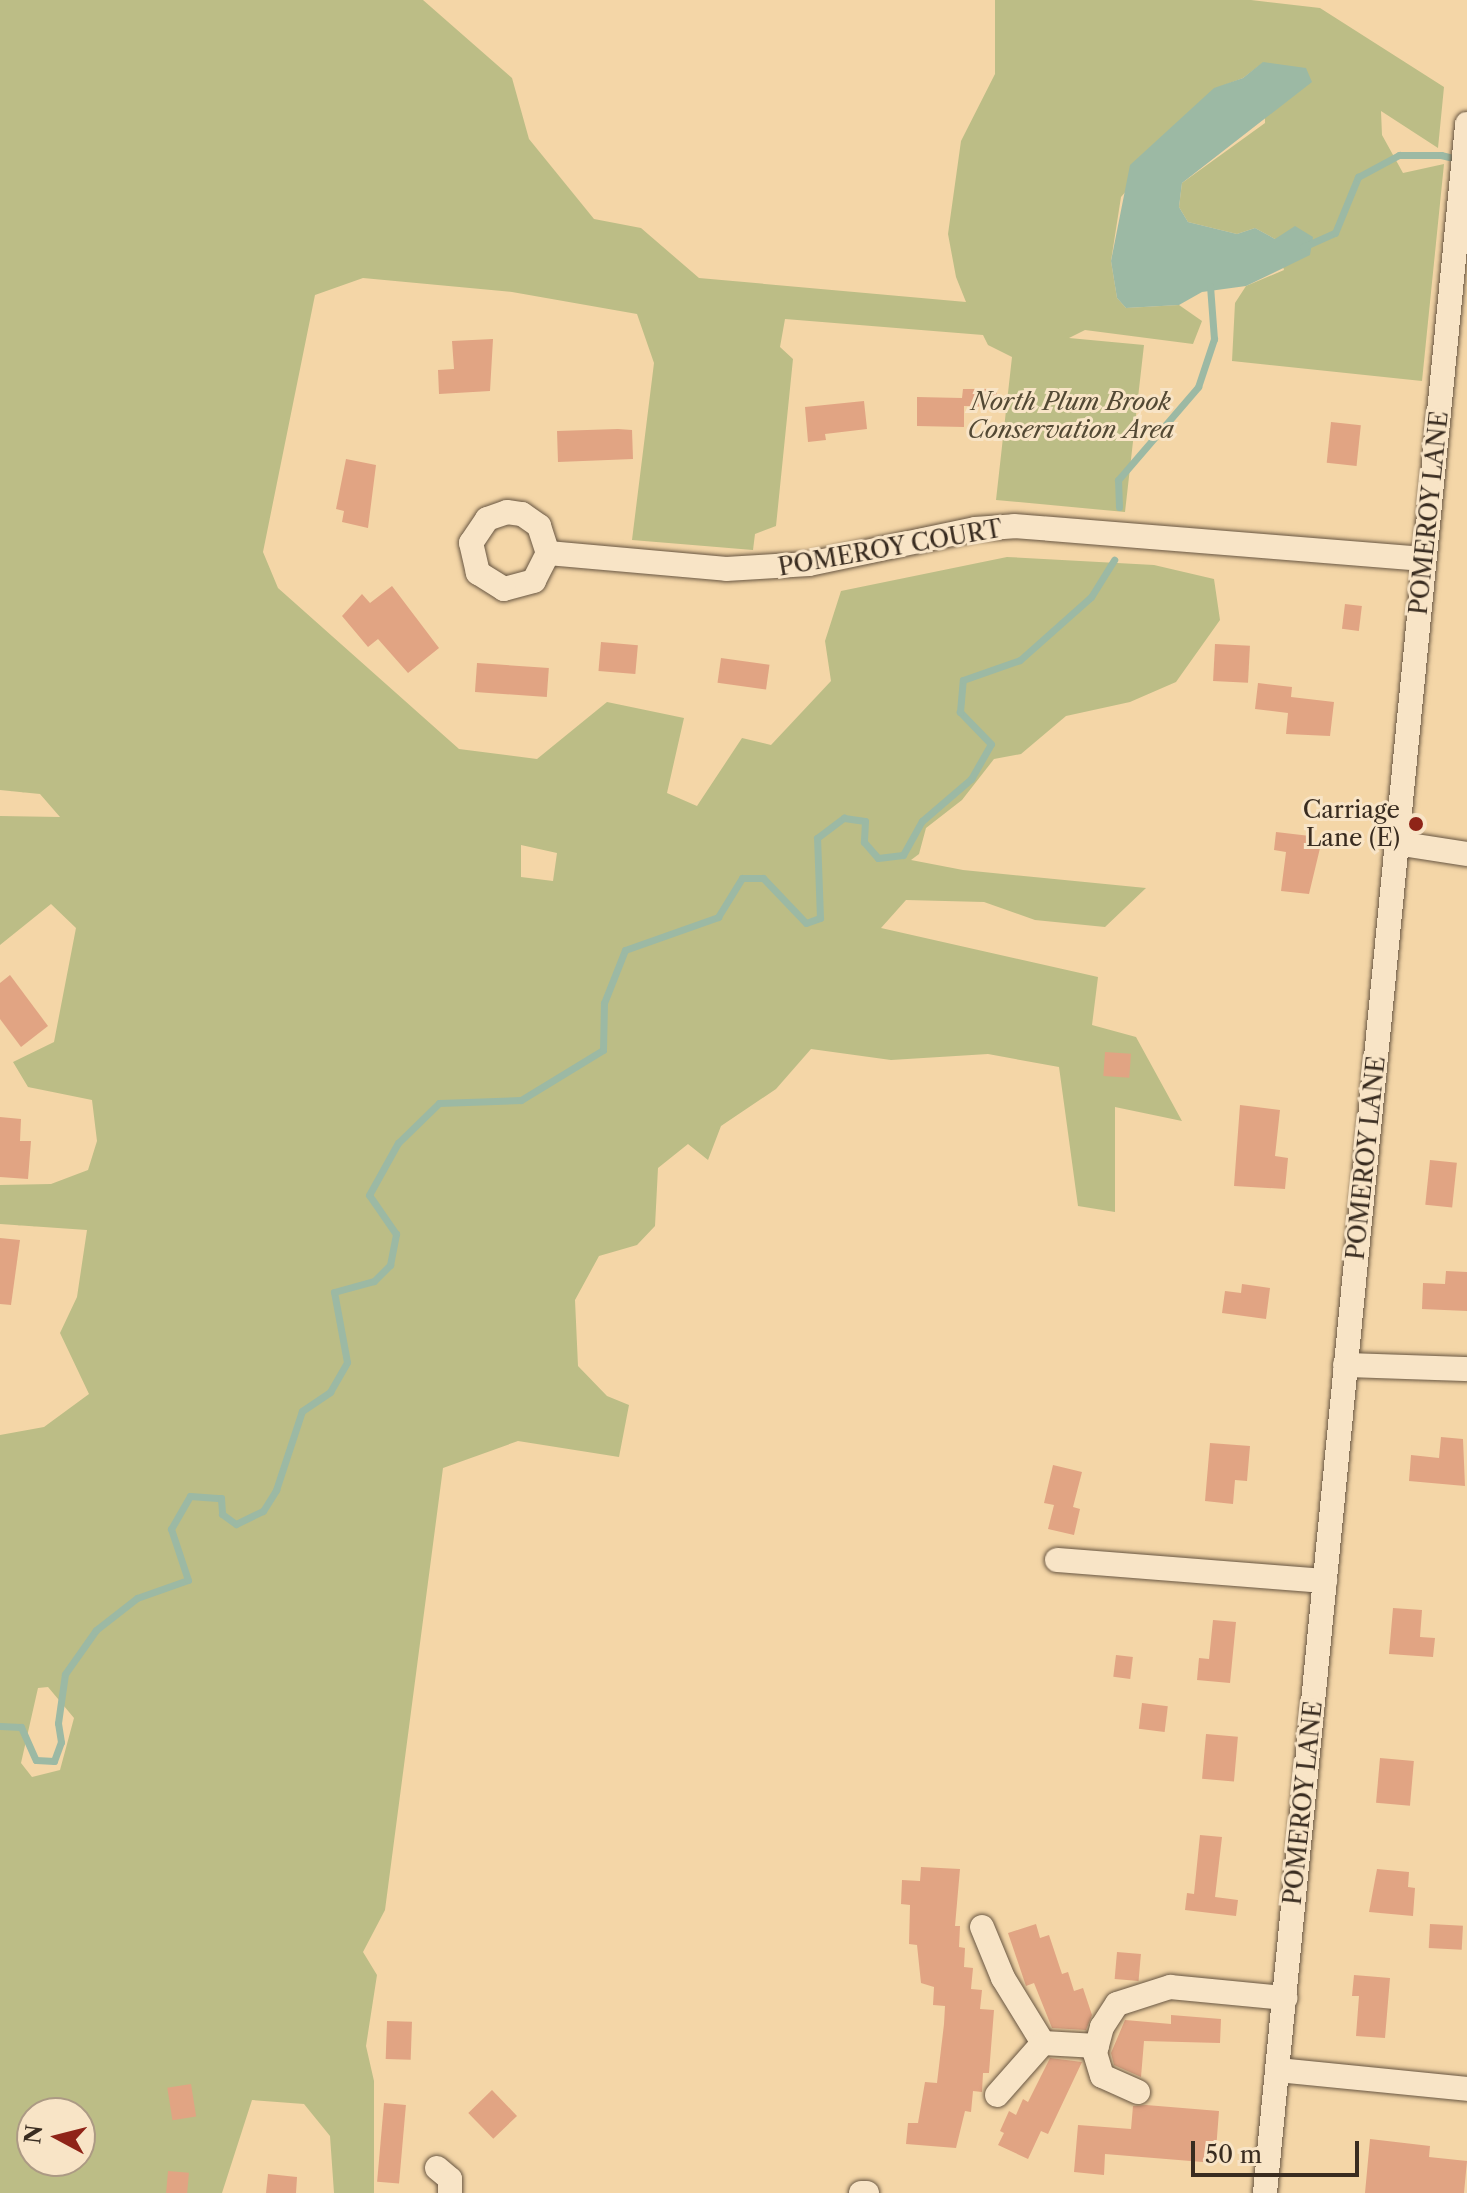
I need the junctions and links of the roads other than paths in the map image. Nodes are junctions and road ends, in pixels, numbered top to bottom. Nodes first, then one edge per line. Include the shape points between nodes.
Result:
1 (1467, 124) edge
2 (548, 553) dead end
3 (1424, 559) junction
4 (1396, 843) junction
5 (1467, 854) edge
6 (1345, 1365) junction
7 (1467, 1369) edge
8 (1057, 1560) dead end
9 (1325, 1581) junction
10 (982, 1927) dead end
11 (1285, 1998) junction
12 (1043, 2043) junction
13 (1097, 2046) junction
14 (1278, 2070) junction
15 (1467, 2089) edge
16 (1138, 2092) dead end
17 (997, 2095) dead end
18 (437, 2168) dead end
19 (450, 2193) edge
20 (861, 2193) edge
21 (867, 2193) edge
22 (1265, 2193) edge

1 - 3 street, POMEROY LANE
2 - 3 street, POMEROY COURT via 764,569 975,529 1027,526
3 - 4 street, POMEROY LANE
4 - 5 street
4 - 6 street, POMEROY LANE
6 - 7 street
6 - 9 street, POMEROY LANE
8 - 9 street
9 - 11 street, POMEROY LANE
10 - 12 street via 1003,1978
11 - 13 street via 1170,1987 1141,1993 1117,2004
11 - 14 street, POMEROY LANE
12 - 13 street
12 - 17 street
13 - 16 street via 1102,2076
14 - 15 street
14 - 22 street, POMEROY LANE
18 - 19 street via 450,2179
20 - 21 street

